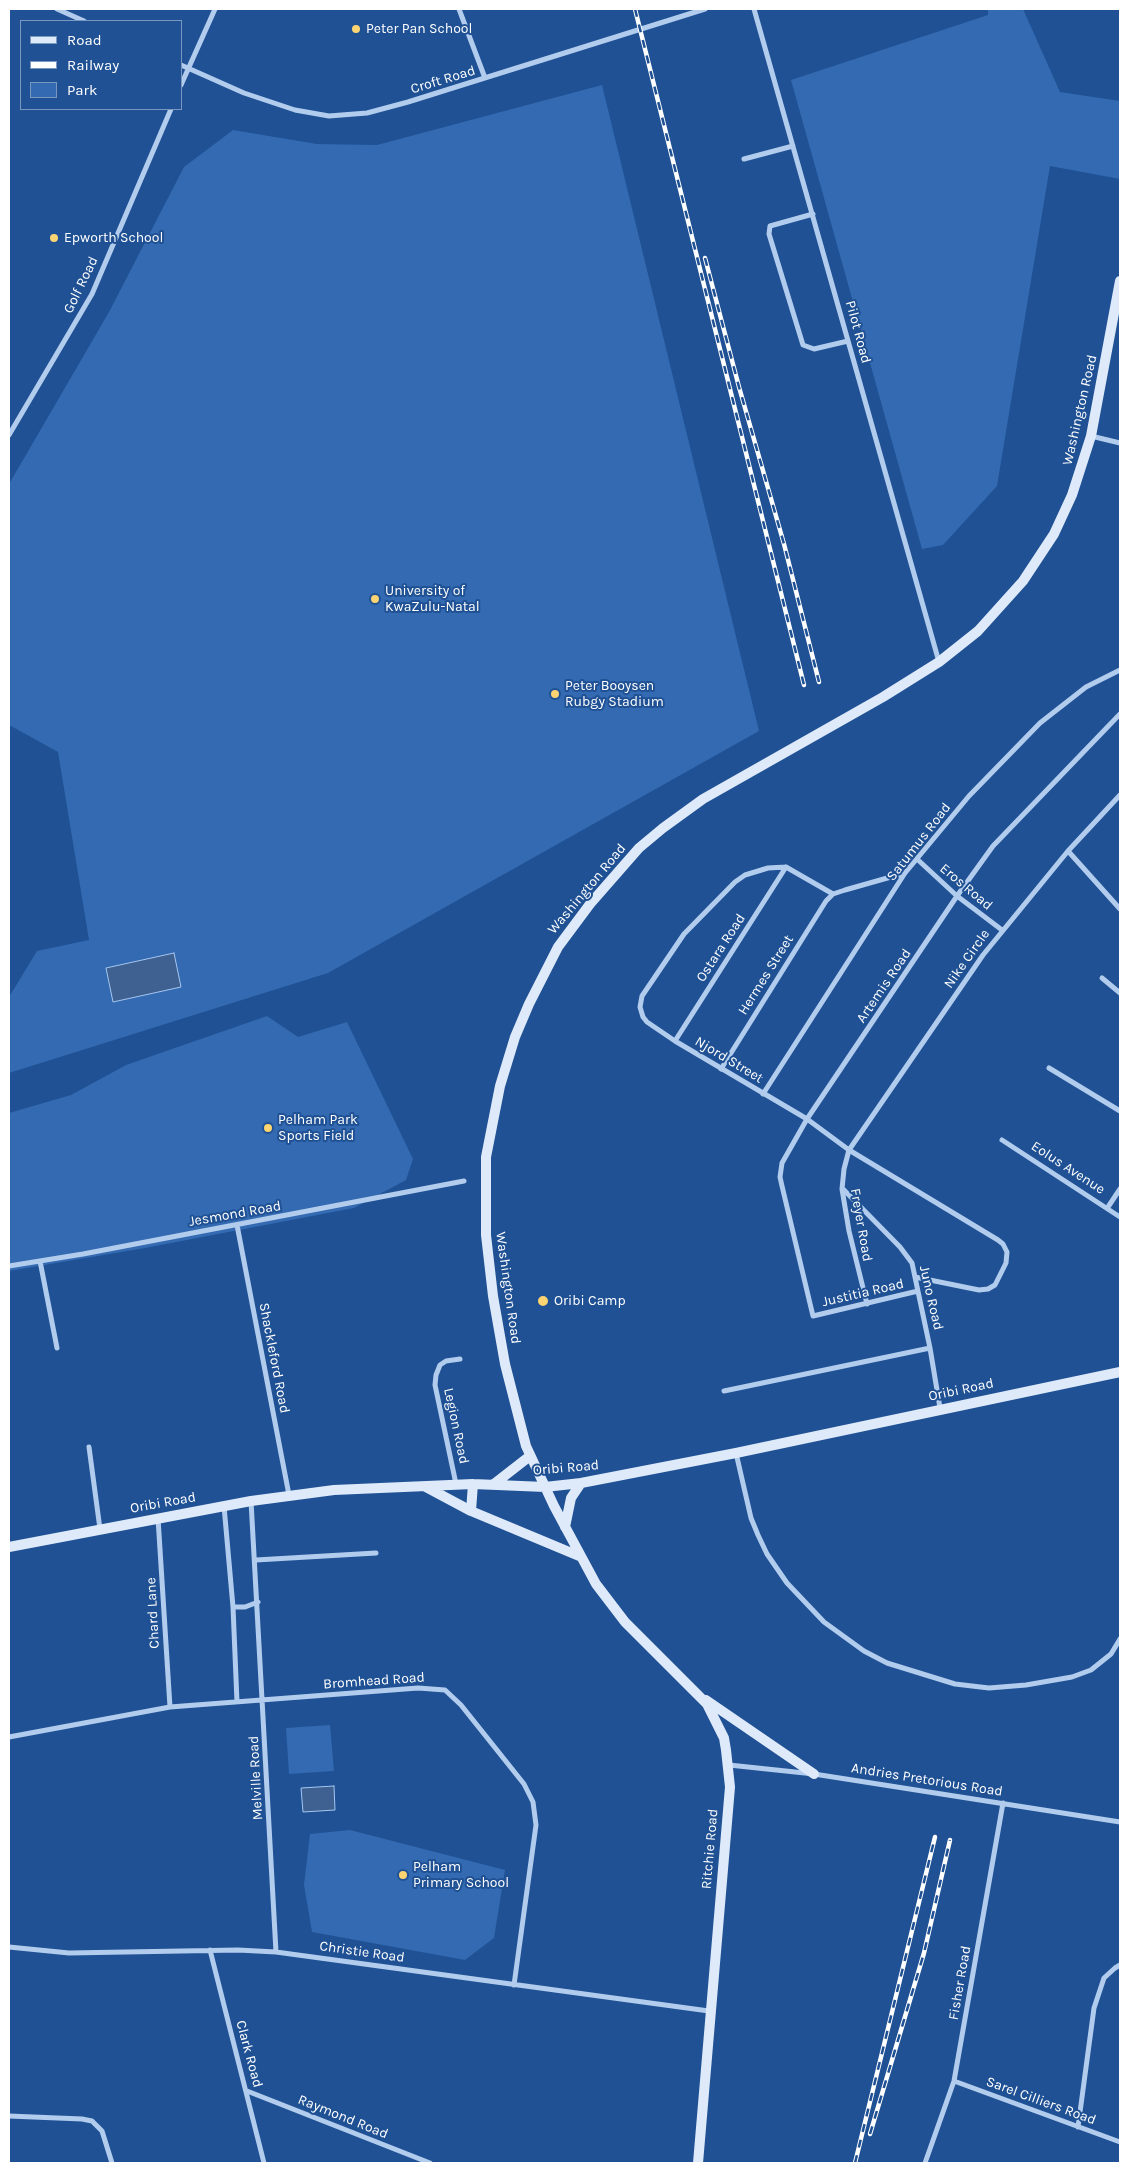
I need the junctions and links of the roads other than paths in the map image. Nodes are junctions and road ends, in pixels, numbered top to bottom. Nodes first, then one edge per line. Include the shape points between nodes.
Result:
1 (57, 9) edge
2 (215, 9) edge
3 (459, 9) edge
4 (705, 9) edge
5 (754, 9) edge
6 (82, 20) edge
7 (182, 65) edge
8 (188, 68) junction
9 (485, 78) junction
10 (182, 83) edge
11 (172, 110) edge
12 (793, 146) junction
13 (744, 159) dead end
14 (812, 214) junction
15 (1120, 281) edge
16 (848, 341) junction
17 (9, 435) edge
18 (1091, 436) junction
19 (1120, 443) edge
20 (939, 662) junction
21 (1120, 670) edge
22 (1120, 714) edge
23 (1120, 795) edge
24 (1068, 851) junction
25 (917, 859) junction
26 (786, 867) junction
27 (905, 873) junction
28 (833, 894) junction
29 (957, 896) junction
30 (1120, 909) edge
31 (1002, 930) junction
32 (1102, 978) dead end
33 (1120, 993) edge
34 (675, 1041) junction
35 (1049, 1068) dead end
36 (721, 1069) junction
37 (763, 1094) junction
38 (1120, 1112) edge
39 (807, 1119) junction
40 (1002, 1140) dead end
41 (850, 1150) junction
42 (464, 1182) dead end
43 (842, 1189) junction
44 (1120, 1189) edge
45 (1108, 1208) junction
46 (1120, 1217) edge
47 (237, 1225) junction
48 (40, 1261) junction
49 (9, 1266) edge
50 (915, 1277) junction
51 (918, 1291) junction
52 (867, 1304) junction
53 (813, 1316) joint
54 (57, 1348) dead end
55 (930, 1348) junction
56 (460, 1359) dead end
57 (1120, 1372) edge
58 (724, 1391) dead end
59 (940, 1408) junction
60 (89, 1446) dead end
61 (736, 1454) junction
62 (530, 1456) junction
63 (581, 1483) junction
64 (456, 1484) junction
65 (473, 1484) junction
66 (494, 1484) junction
67 (424, 1486) junction
68 (545, 1487) junction
69 (289, 1495) junction
70 (251, 1501) junction
71 (224, 1506) junction
72 (472, 1511) junction
73 (158, 1518) junction
74 (565, 1527) junction
75 (100, 1529) junction
76 (9, 1547) edge
77 (376, 1554) dead end
78 (579, 1556) junction
79 (256, 1560) junction
80 (596, 1584) joint
81 (258, 1602) junction
82 (233, 1607) junction
83 (1120, 1638) edge
84 (699, 1695) junction
85 (263, 1701) junction
86 (237, 1702) junction
87 (170, 1707) junction
88 (9, 1738) edge
89 (729, 1765) junction
90 (814, 1774) junction
91 (1002, 1803) junction
92 (1120, 1822) edge
93 (9, 1947) edge
94 (210, 1950) junction
95 (276, 1952) junction
96 (1120, 1966) edge
97 (514, 1985) junction
98 (710, 2011) junction
99 (954, 2081) junction
100 (247, 2091) junction
101 (9, 2116) edge
102 (1078, 2127) junction
103 (1120, 2142) edge
104 (112, 2163) edge
105 (264, 2163) edge
106 (430, 2163) edge
107 (698, 2163) edge
108 (925, 2163) edge

1 - 6 street
2 - 8 street
3 - 9 street
4 - 9 street, Croft Road
5 - 12 street, Pilot Road
7 - 8 street, Croft Road
8 - 9 street, Croft Road via 263,100 329,116 377,111
8 - 10 street
11 - 17 street, Golf Road via 92,294
12 - 13 street
12 - 14 street, Pilot Road
14 - 16 street, Pilot Road
14 - 16 street via 770,226 769,234 803,346 814,349
15 - 18 main road, Washington Road
16 - 20 street, Pilot Road
18 - 19 street
18 - 20 main road, Washington Road via 1066,510 1043,553 996,613 963,645
20 - 62 main road, Washington Road via 703,799 663,828 639,848 590,904 558,947 542,976 515,1037 500,1086 486,1157 484,1189 493,1296 512,1395
21 - 25 street, Satumus Road via 1086,687 1040,723 969,796
22 - 29 street, Artemis Road via 993,846
23 - 24 street, Nike Circle
24 - 30 street
24 - 31 street, Nike Circle
25 - 27 street, Satumus Road
25 - 29 street, Eros Road
26 - 28 street
26 - 34 street, Ostara Road
26 - 34 street, Njord Street via 757,871 735,882 684,934 642,996 640,1007 643,1017
27 - 28 street
27 - 37 street, Satumus Road
28 - 36 street, Hermes Street via 820,909
29 - 31 street, Eros Road
29 - 39 street, Artemis Road
31 - 41 street, Nike Circle
32 - 33 street
34 - 36 street, Njord Street
35 - 38 street
36 - 37 street, Njord Street
37 - 39 street, Njord Street
39 - 41 street, Njord Street
39 - 53 street, Artemis Road via 782,1162 780,1177
40 - 45 street, Eolus Avenue
41 - 43 street, Freyer Road
41 - 50 street, Njord Street via 1003,1244 1007,1252 1006,1263 995,1285 988,1289
42 - 47 street, Jesmond Road
43 - 50 street, Juno Road via 907,1255
43 - 52 street, Freyer Road
44 - 45 street
45 - 46 street, Eolus Avenue
47 - 48 street, Jesmond Road
47 - 69 street, Shackleford Road
48 - 49 street, Jesmond Road
48 - 54 street
50 - 51 street, Juno Road
51 - 52 street, Justitia Road
51 - 55 street, Juno Road
52 - 53 street, Justitia Road
55 - 58 street
55 - 59 street, Juno Road
56 - 64 street, Legion Road via 440,1365 435,1384
57 - 59 main road, Oribi Road
59 - 61 main road, Oribi Road
60 - 75 street
61 - 63 main road, Oribi Road
61 - 83 street via 758,1536 787,1583 824,1622 887,1663 955,1684 988,1688 1026,1685 1072,1677 1091,1670 1111,1654
62 - 66 main road
62 - 68 main road, Washington Road
63 - 68 main road, Oribi Road
63 - 74 main road via 571,1498
64 - 65 main road, Oribi Road
64 - 67 main road, Oribi Road
65 - 66 main road, Oribi Road
65 - 72 main road
66 - 68 main road, Oribi Road
67 - 69 main road, Oribi Road
67 - 72 main road
68 - 74 main road, Washington Road
69 - 70 main road, Oribi Road
70 - 71 main road, Oribi Road
70 - 79 street, Melville Road
71 - 73 main road, Oribi Road
71 - 82 street
72 - 78 main road
73 - 75 main road, Oribi Road
73 - 87 street, Chard Lane
74 - 78 main road, Washington Road
75 - 76 main road, Oribi Road
77 - 79 street
78 - 80 main road, Washington Road
79 - 81 street, Melville Road
80 - 84 main road, Ritchie Road via 625,1622
81 - 82 street
81 - 85 street, Melville Road
82 - 86 street
84 - 89 main road, Ritchie Road via 724,1738
84 - 90 main road
85 - 86 street, Bromhead Road
85 - 95 street, Melville Road
85 - 97 street, Bromhead Road via 437,1688 451,1694 461,1705 524,1784 536,1813
86 - 87 street, Bromhead Road
87 - 88 street, Bromhead Road
89 - 90 street, Andries Pretorious Road
89 - 98 main road, Ritchie Road
90 - 91 street, Andries Pretorious Road
91 - 92 street, Andries Pretorious Road
91 - 99 street, Fisher Road
93 - 94 street, Christie Road via 78,1953
94 - 95 street, Christie Road
94 - 100 street, Clark Road
95 - 97 street, Christie Road
96 - 102 street via 1104,1978 1094,2008
97 - 98 street, Christie Road
98 - 107 main road, Ritchie Road
99 - 102 street, Sarel Cilliers Road
99 - 108 street, Fisher Road
100 - 105 street, Clark Road
100 - 106 street, Raymond Road
101 - 104 street via 92,2121 102,2130
102 - 103 street, Sarel Cilliers Road

